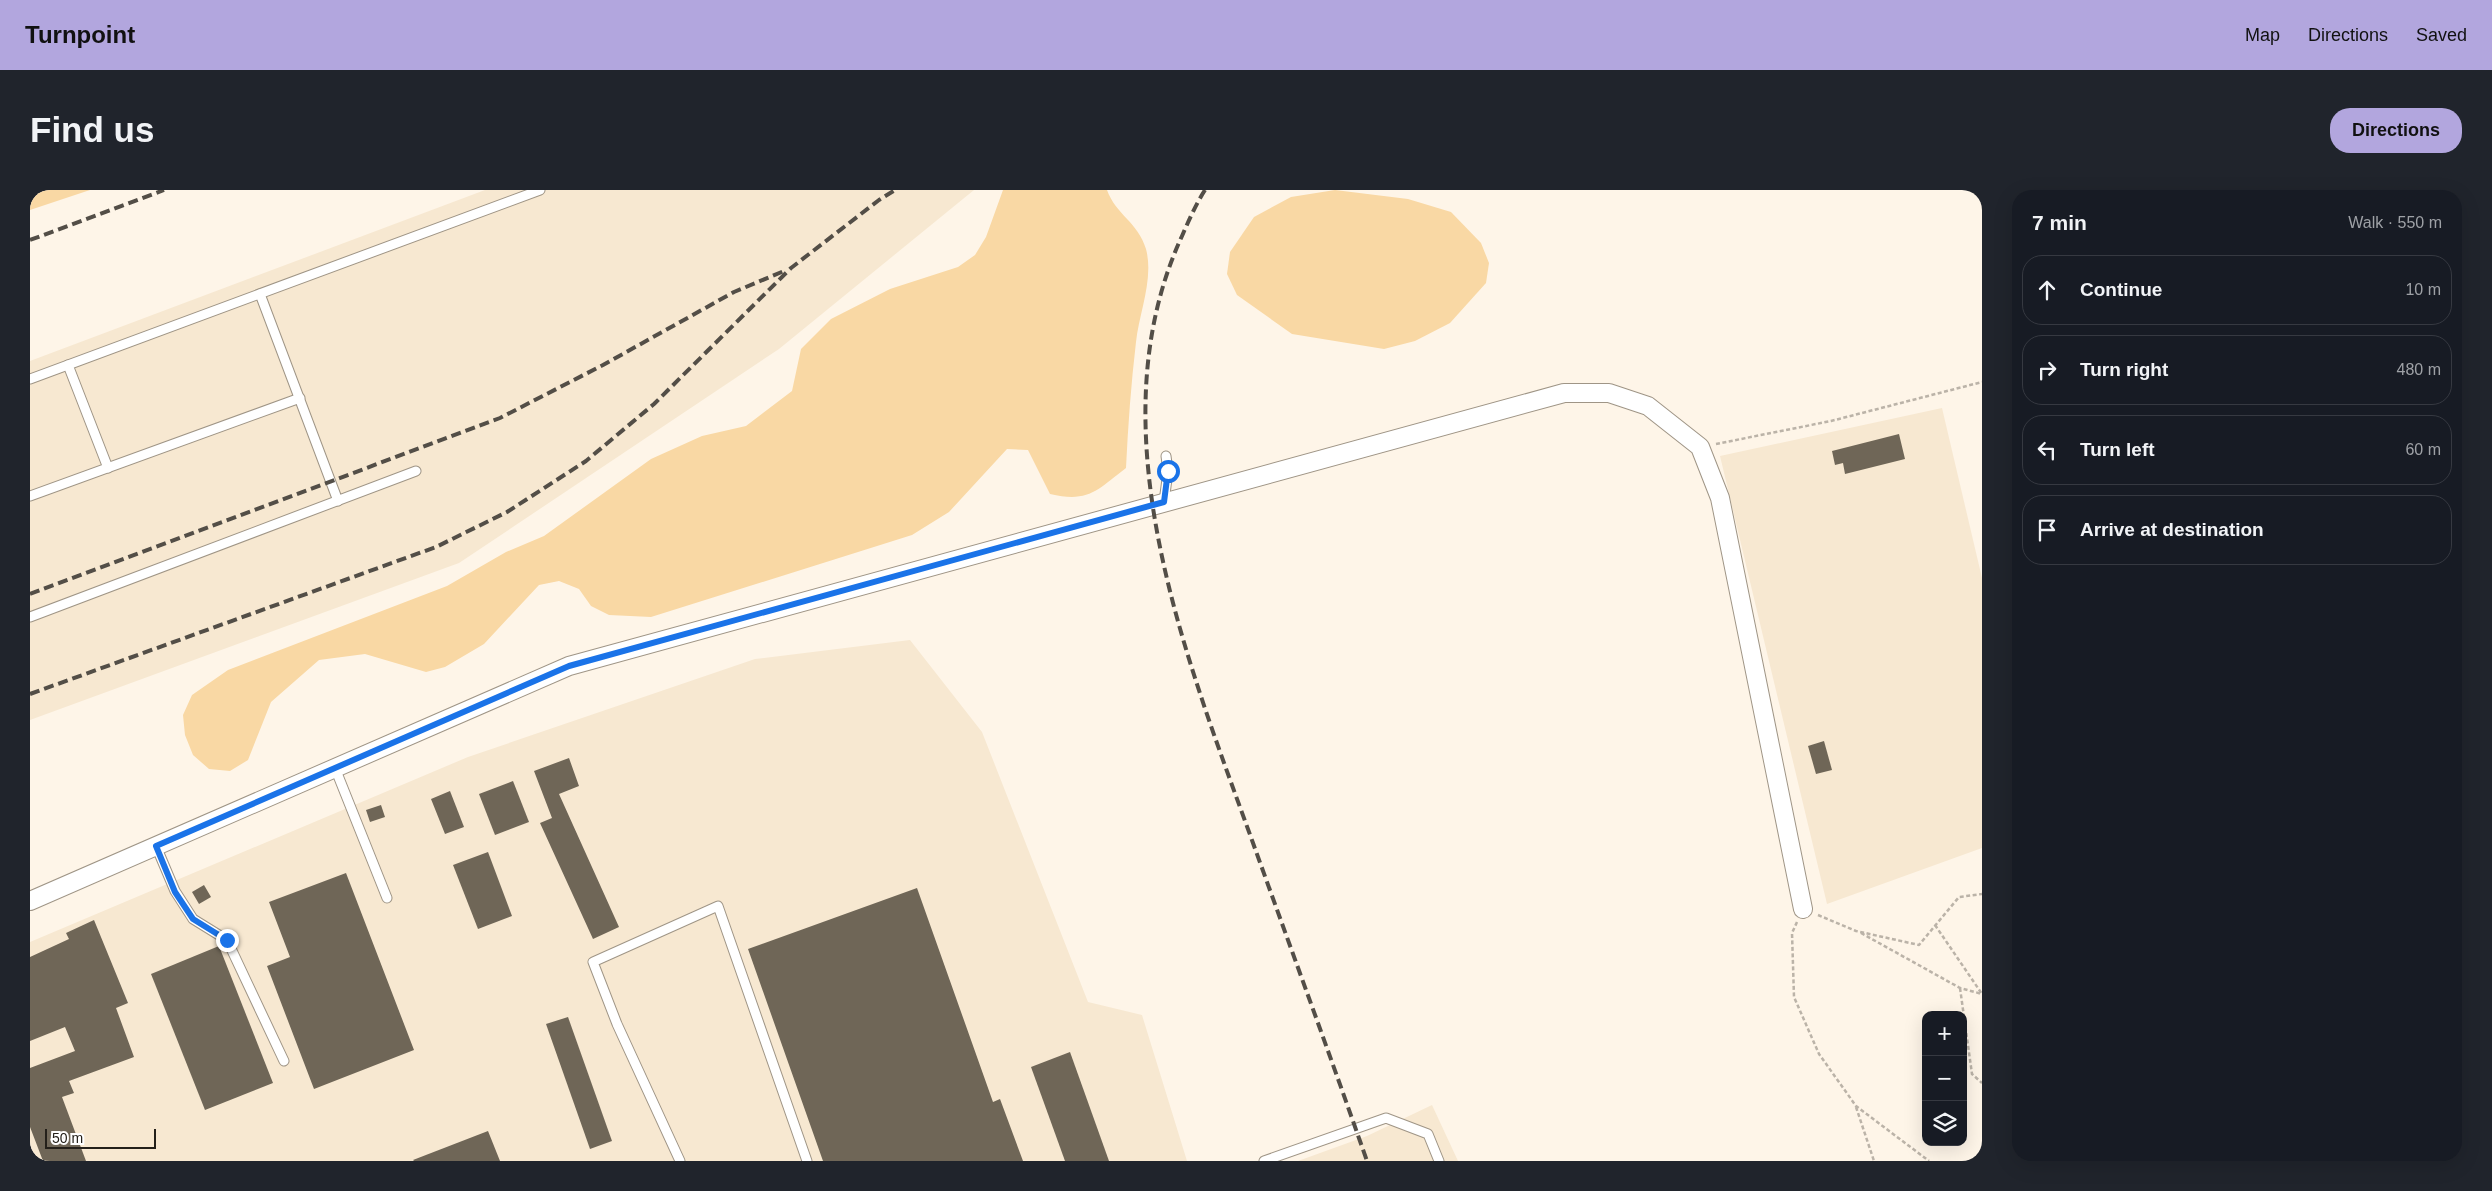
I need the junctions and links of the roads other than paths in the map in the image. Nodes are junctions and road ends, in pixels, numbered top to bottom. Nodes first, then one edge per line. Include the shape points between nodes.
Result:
1 (540, 190) edge
2 (260, 294) junction
3 (68, 365) junction
4 (30, 379) edge
5 (300, 398) junction
6 (1166, 456) dead end
7 (108, 468) junction
8 (416, 471) dead end
9 (30, 496) edge
10 (338, 501) junction
11 (1164, 502) junction
12 (30, 617) edge
13 (336, 768) junction
14 (156, 846) junction
15 (387, 898) dead end
16 (30, 901) edge
17 (1803, 909) road end
18 (284, 1061) dead end
19 (680, 1161) edge
20 (807, 1161) edge
21 (1264, 1161) edge
22 (1439, 1161) edge

1 - 2 lane
2 - 3 lane
2 - 5 lane
3 - 4 lane
3 - 7 lane
5 - 7 lane
5 - 10 lane
6 - 11 lane via 1168,471
7 - 9 lane
8 - 10 lane
10 - 12 lane
11 - 13 street via 569,666
11 - 17 street via 1564,393 1608,393 1648,406 1700,447 1720,498
13 - 14 street
13 - 15 lane
14 - 16 street
14 - 18 lane via 175,892 193,919 227,940
19 - 20 lane via 617,1024 593,962 718,906
21 - 22 lane via 1386,1118 1428,1134

